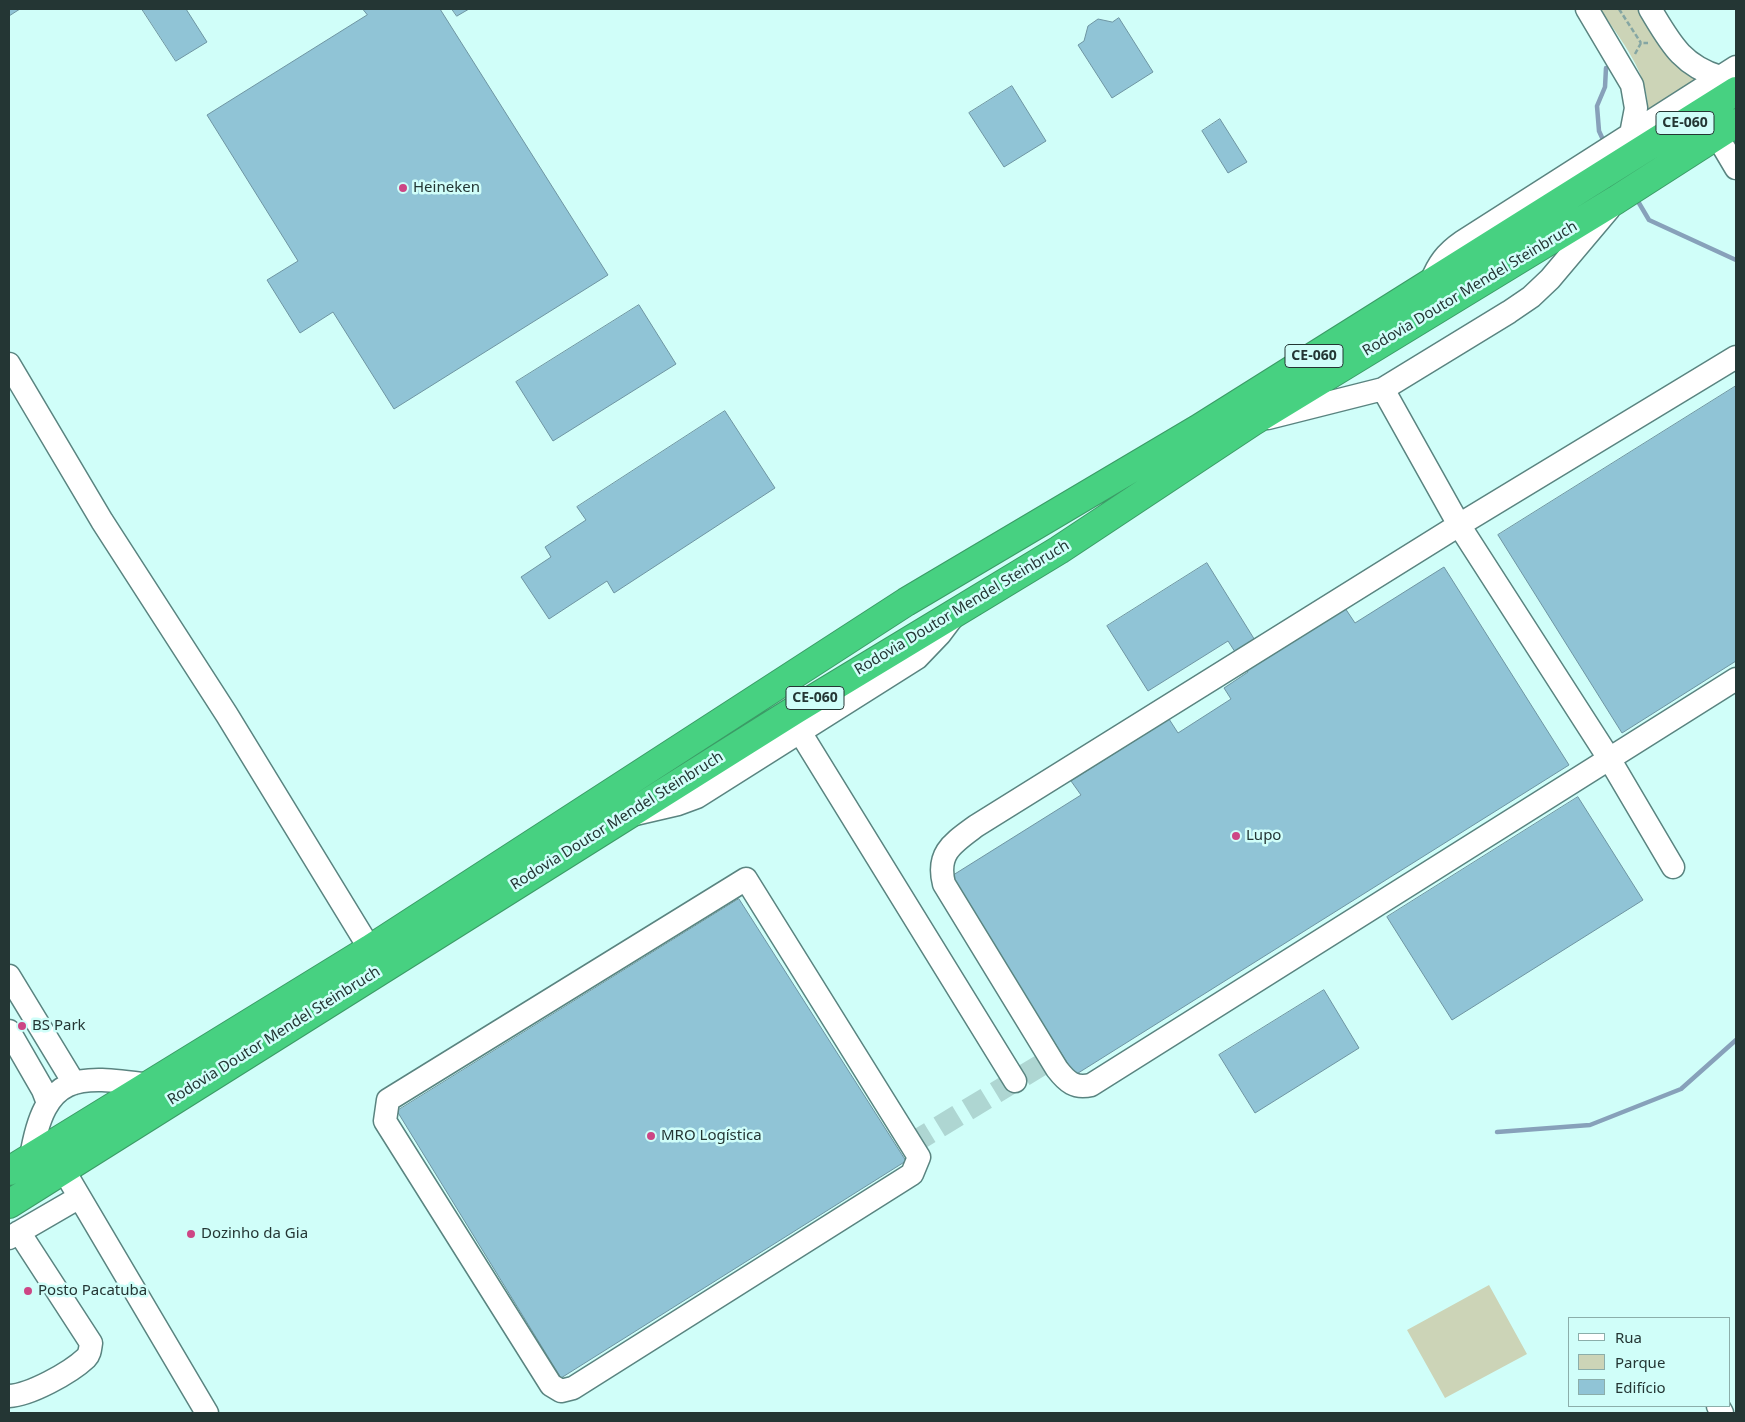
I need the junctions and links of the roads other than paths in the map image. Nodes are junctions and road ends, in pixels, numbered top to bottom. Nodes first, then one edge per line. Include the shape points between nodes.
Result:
1 (1587, 9) edge
2 (1650, 9) edge
3 (1731, 78) edge
4 (1726, 130) edge
5 (1629, 143) junction
6 (1736, 168) edge
7 (1629, 192) junction
8 (1736, 357) edge
9 (9, 364) edge
10 (1383, 389) junction
11 (1252, 422) junction
12 (1459, 525) junction
13 (956, 613) junction
14 (1736, 679) edge
15 (800, 732) junction
16 (1610, 760) junction
17 (626, 816) junction
18 (1673, 867) dead end
19 (746, 879) joint
20 (370, 949) junction
21 (9, 976) edge
22 (9, 1031) edge
23 (49, 1043) junction
24 (17, 1055) edge
25 (1015, 1081) dead end
26 (74, 1083) junction
27 (150, 1085) junction
28 (48, 1103) junction
29 (20, 1164) edge
30 (63, 1169) junction
31 (20, 1198) edge
32 (78, 1198) junction
33 (47, 1216) junction
34 (14, 1235) edge
35 (9, 1396) edge
36 (207, 1413) edge

1 - 5 street via 1632,85 1636,108
2 - 3 street via 1684,59 1707,73
3 - 5 highway, Rodovia Doutor Mendel Steinbruch / CE-060
4 - 6 street
4 - 7 highway, Rodovia Doutor Mendel Steinbruch / CE-060
5 - 20 highway, Rodovia Doutor Mendel Steinbruch / CE-060 via 1431,282 1198,429 906,602
7 - 10 street via 1531,297
7 - 11 highway, Rodovia Doutor Mendel Steinbruch / CE-060
8 - 12 street
9 - 20 street via 102,521 227,715
10 - 11 street
10 - 12 street
11 - 13 highway, Rodovia Doutor Mendel Steinbruch / CE-060 via 1059,550
12 - 16 street
12 - 16 street via 976,826 950,847 941,869 944,884 1057,1069 1070,1084 1091,1085
13 - 15 street via 917,658
13 - 17 highway, Rodovia Doutor Mendel Steinbruch / CE-060
14 - 16 street
15 - 17 street via 698,797
15 - 25 street
16 - 18 street
17 - 30 highway, Rodovia Doutor Mendel Steinbruch / CE-060
19 - 19 street via 919,1157 912,1174 573,1388 561,1391 551,1385 385,1121 388,1100
20 - 27 highway, Rodovia Doutor Mendel Steinbruch / CE-060
21 - 23 street
22 - 24 street
23 - 24 street
23 - 26 street
24 - 28 street
26 - 27 street via 95,1079
26 - 28 street
27 - 29 highway, Rodovia Doutor Mendel Steinbruch / CE-060
28 - 29 street
30 - 31 highway, Rodovia Doutor Mendel Steinbruch / CE-060
30 - 32 street
31 - 33 street
32 - 33 street
32 - 36 street
33 - 34 street
34 - 35 street via 91,1343 85,1358 45,1384 30,1392

